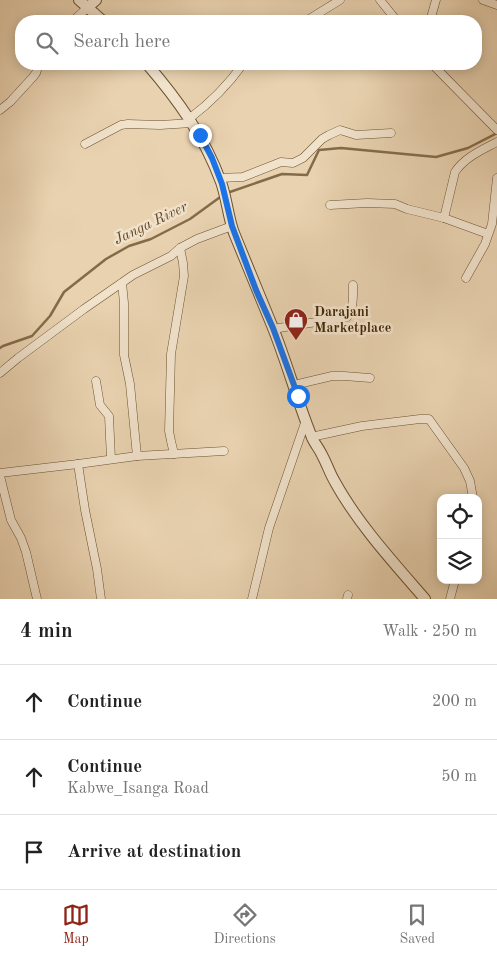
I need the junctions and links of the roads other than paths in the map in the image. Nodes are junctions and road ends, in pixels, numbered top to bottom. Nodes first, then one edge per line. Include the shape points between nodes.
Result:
1 (96, 0) edge
2 (340, 0) edge
3 (380, 0) edge
4 (436, 0) edge
5 (483, 0) edge
6 (84, 4) edge
7 (497, 5) edge
8 (78, 15) edge
9 (97, 15) edge
10 (316, 15) edge
11 (392, 15) edge
12 (432, 15) edge
13 (37, 70) edge
14 (152, 70) edge
15 (238, 70) edge
16 (438, 70) edge
17 (0, 110) edge
18 (191, 121) junction
19 (494, 125) edge
20 (391, 133) dead end
21 (497, 142) edge
22 (85, 144) dead end
23 (497, 178) edge
24 (220, 181) junction
25 (330, 205) dead end
26 (444, 218) junction
27 (232, 226) junction
28 (488, 234) junction
29 (180, 248) junction
30 (466, 278) dead end
31 (122, 283) junction
32 (354, 285) dead end
33 (273, 328) junction
34 (0, 373) edge
35 (370, 378) dead end
36 (96, 381) dead end
37 (294, 386) junction
38 (306, 420) junction
39 (311, 437) junction
40 (224, 452) dead end
41 (174, 454) junction
42 (137, 456) junction
43 (111, 459) junction
44 (78, 464) junction
45 (0, 474) edge
46 (472, 494) edge
47 (454, 584) edge
48 (36, 599) edge
49 (101, 599) edge
50 (252, 599) edge
51 (425, 599) edge
52 (450, 599) edge

1 - 6 street
2 - 10 street
3 - 11 street
4 - 12 street
5 - 7 street
6 - 8 street
6 - 9 street
13 - 17 street
14 - 18 street
15 - 18 street
16 - 19 street
18 - 22 street via 121,125
18 - 24 street via 212,158
20 - 24 street via 356,136 340,130 322,139 303,158 293,163 281,162 242,177
21 - 26 street via 474,155 455,172
23 - 28 street
24 - 27 street
25 - 26 street via 395,204
26 - 28 street
27 - 29 street
27 - 33 street
28 - 30 street via 486,244
29 - 31 street
29 - 41 street via 184,263 183,285 170,366 170,430
31 - 34 street
31 - 42 street via 124,355
32 - 33 street via 347,317
33 - 37 street
35 - 37 street via 332,376
36 - 43 street via 100,405 108,416
37 - 38 street
38 - 39 street
38 - 50 street via 269,528
39 - 46 street via 362,426 429,419 464,468
39 - 51 street via 351,508
40 - 41 street
41 - 42 street
42 - 43 street
43 - 44 street
44 - 45 street
44 - 49 street
45 - 48 street via 11,520 24,545
47 - 52 street

